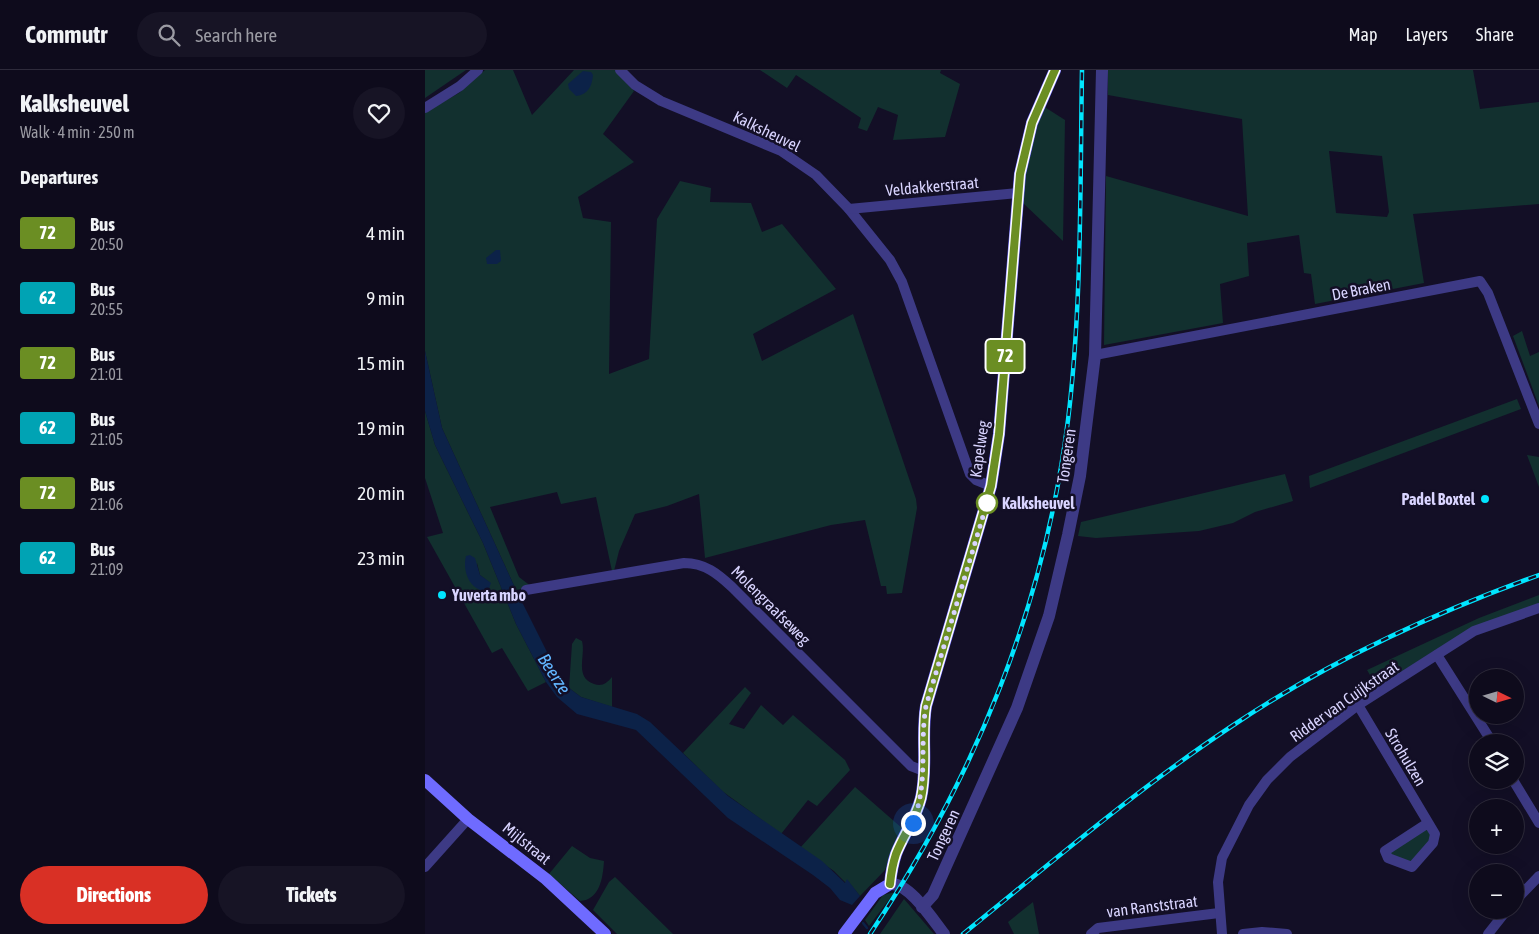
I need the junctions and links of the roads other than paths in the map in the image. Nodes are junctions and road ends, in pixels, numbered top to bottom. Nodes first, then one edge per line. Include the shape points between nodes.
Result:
1 (478, 70) edge
2 (620, 70) edge
3 (1055, 70) edge
4 (1102, 70) edge
5 (425, 108) edge
6 (1018, 193) junction
7 (849, 209) junction
8 (1095, 355) junction
9 (1539, 424) edge
10 (991, 486) junction
11 (526, 590) dead end
12 (1539, 608) edge
13 (1437, 655) junction
14 (1358, 705) junction
15 (1487, 734) edge
16 (924, 771) junction
17 (425, 780) edge
18 (1518, 789) edge
19 (468, 819) junction
20 (1428, 823) junction
21 (1539, 823) edge
22 (425, 867) edge
23 (1539, 876) edge
24 (890, 884) junction
25 (1524, 892) edge
26 (922, 907) junction
27 (1219, 913) junction
28 (1500, 919) edge
29 (605, 934) edge
30 (844, 934) edge
31 (944, 934) edge
32 (1091, 934) edge
33 (1222, 934) edge
34 (1243, 934) edge
35 (1287, 934) edge
36 (1487, 934) edge

1 - 5 street
2 - 7 street, Kalksheuvel via 635,85 661,101 788,155 816,175
3 - 6 main road, Kapelweg via 1032,123
4 - 8 street, Tongeren
6 - 7 street, Veldakkerstraat
6 - 10 main road, Kapelweg via 999,434
7 - 10 street, Kalksheuvel via 897,270 971,474 976,480
8 - 9 street, De Braken via 1479,281 1489,294
8 - 26 street, Tongeren via 1080,476 1046,624 1017,708 989,773 933,895
10 - 16 main road, Kapelweg via 926,706 923,722
11 - 16 street, Molengraafseweg via 684,563 711,569 911,766
12 - 13 street, Ridder van Cuijkstraat via 1474,630
13 - 14 street, Ridder van Cuijkstraat
13 - 15 street
14 - 20 street, Strohulzen
14 - 27 street, Ridder van Cuijkstraat via 1290,757 1267,780 1249,805 1230,839 1218,871
16 - 24 main road, Kapelweg via 917,810 897,852
17 - 19 main road, Mijlstraat
18 - 21 street
19 - 22 street
19 - 29 main road, Mijlstraat via 546,879
20 - 20 street, Strohulzen via 1435,838 1416,864 1411,867 1389,858 1385,851 1391,845
23 - 25 street
24 - 26 street via 902,886
24 - 30 main road via 875,893
26 - 31 street
27 - 32 street, van Ranststraat via 1098,928
27 - 33 street, Ridder van Cuijkstraat
28 - 36 street
34 - 35 street

